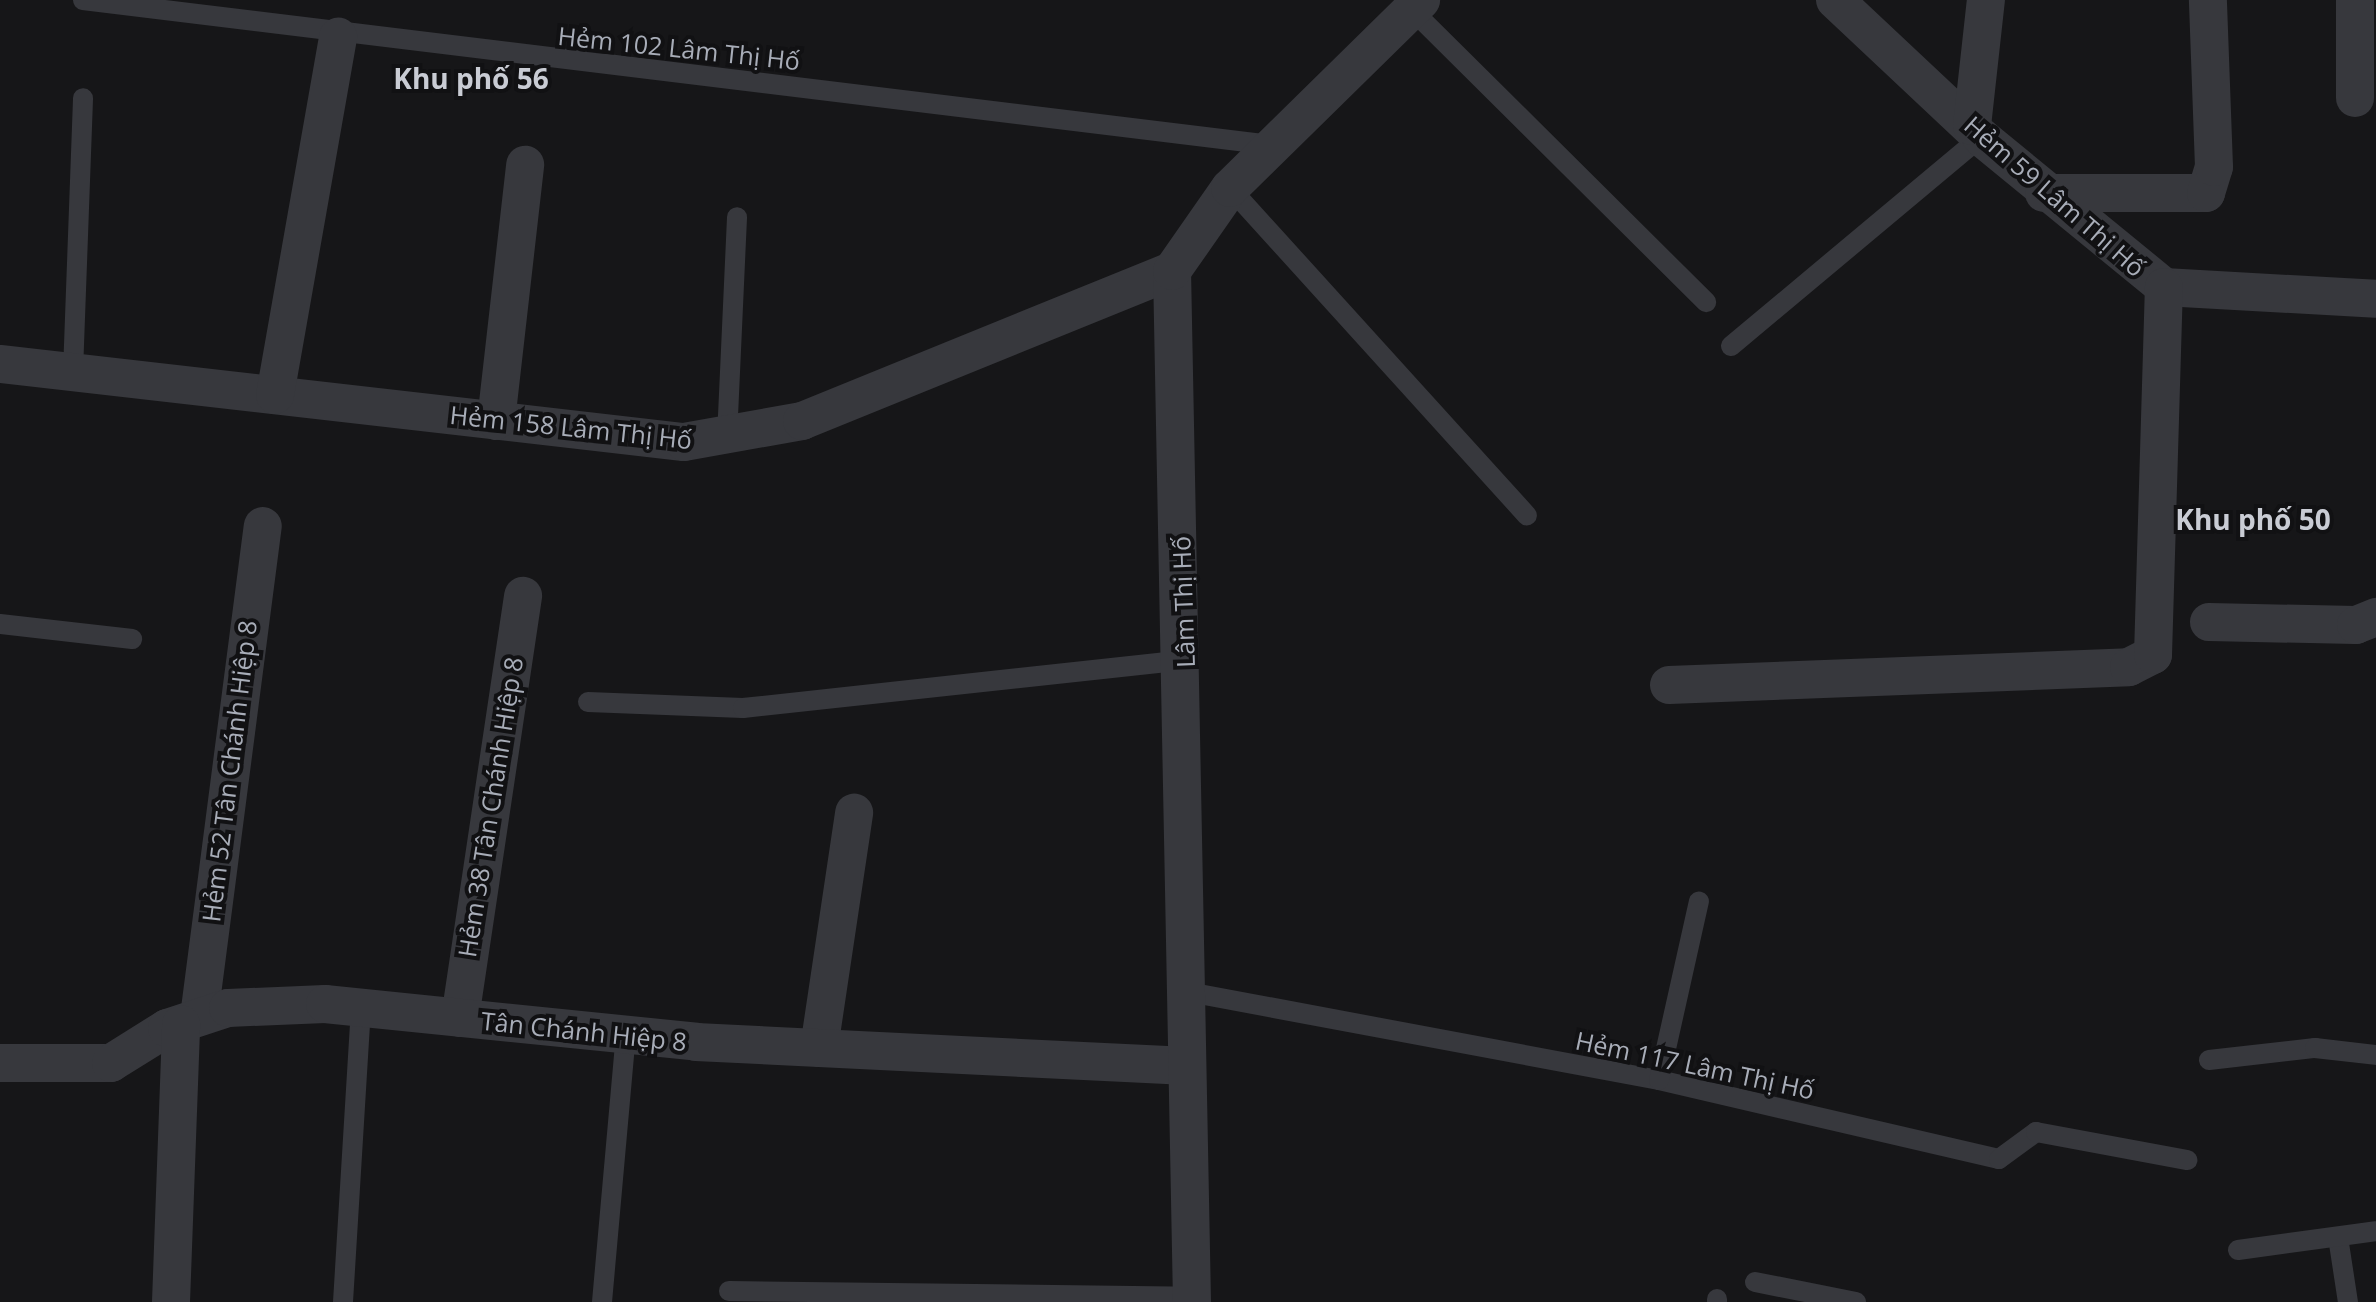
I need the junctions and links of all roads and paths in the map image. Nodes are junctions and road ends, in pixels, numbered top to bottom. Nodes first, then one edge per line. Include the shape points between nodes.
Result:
1 (83, 0) edge
2 (1835, 0) edge
3 (1986, 0) edge
4 (2208, 0) edge
5 (2355, 0) edge
6 (1416, 5) edge
7 (338, 37) junction
8 (82, 98) dead end
9 (2356, 98) dead end
10 (1976, 132) junction
11 (1270, 144) junction
12 (524, 164) dead end
13 (1230, 188) junction
14 (2044, 193) junction
15 (737, 217) dead end
16 (1172, 271) junction
17 (2164, 287) junction
18 (2376, 298) edge
19 (1706, 302) dead end
20 (1732, 346) dead end
21 (0, 364) edge
22 (73, 372) junction
23 (274, 395) junction
24 (496, 420) junction
25 (727, 438) junction
26 (1527, 516) dead end
27 (263, 526) dead end
28 (523, 596) dead end
29 (2376, 617) edge
30 (2209, 622) dead end
31 (0, 624) edge
32 (132, 639) dead end
33 (1185, 660) junction
34 (1669, 686) dead end
35 (588, 702) dead end
36 (854, 813) dead end
37 (1698, 901) dead end
38 (1183, 990) junction
39 (361, 1008) junction
40 (460, 1018) junction
41 (190, 1020) junction
42 (626, 1035) junction
43 (819, 1048) junction
44 (2376, 1055) edge
45 (2210, 1060) dead end
46 (0, 1063) edge
47 (1182, 1066) junction
48 (1659, 1080) junction
49 (2188, 1160) dead end
50 (2376, 1231) edge
51 (2338, 1237) junction
52 (2238, 1250) dead end
53 (1756, 1282) dead end
54 (729, 1290) dead end
55 (1810, 1298) edge
56 (866, 1300) edge
57 (1192, 1300) edge
58 (172, 1302) edge
59 (342, 1302) edge
60 (602, 1302) edge
61 (1856, 1302) edge
62 (2348, 1302) edge

1 - 7 lane, Hẻm 102 Lâm Thị Hố
2 - 10 street, Hẻm 59 Lâm Thị Hố
3 - 10 street
4 - 14 street via 2214,167 2206,193
5 - 9 street
6 - 11 street
6 - 19 lane
7 - 11 lane, Hẻm 102 Lâm Thị Hố
7 - 23 street
8 - 22 lane
10 - 14 street, Hẻm 59 Lâm Thị Hố
10 - 20 lane
11 - 13 street
12 - 24 street
13 - 16 street
13 - 26 lane
14 - 17 street, Hẻm 59 Lâm Thị Hố
15 - 25 lane
16 - 25 street, Hẻm 158 Lâm Thị Hố via 802,421
16 - 33 street, Lâm Thị Hố
17 - 18 street, Hẻm 59 Lâm Thị Hố
17 - 34 street via 2153,655 2129,666
21 - 22 street, Hẻm 158 Lâm Thị Hố
22 - 23 street, Hẻm 158 Lâm Thị Hố
23 - 24 street, Hẻm 158 Lâm Thị Hố
24 - 25 street, Hẻm 158 Lâm Thị Hố
27 - 41 street, Hẻm 52 Tân Chánh Hiệp 8
28 - 40 street, Hẻm 38 Tân Chánh Hiệp 8
29 - 30 street via 2356,625
31 - 32 lane
33 - 35 lane via 743,708
33 - 38 street, Lâm Thị Hố
36 - 43 street
37 - 48 lane
38 - 47 street, Lâm Thị Hố
38 - 48 lane, Hẻm 117 Lâm Thị Hố
39 - 40 street, Tân Chánh Hiệp 8
39 - 41 street, Tân Chánh Hiệp 8 via 228,1008
39 - 59 lane
40 - 42 street, Tân Chánh Hiệp 8
41 - 46 street, Tân Chánh Hiệp 8 via 111,1062
41 - 58 street, Hẻm 52 Tân Chánh Hiệp 8
42 - 43 street, Tân Chánh Hiệp 8
42 - 60 lane
43 - 47 street, Tân Chánh Hiệp 8
44 - 45 lane via 2315,1048
47 - 57 street, Lâm Thị Hố
48 - 49 lane, Hẻm 117 Lâm Thị Hố via 1999,1159 2036,1132
50 - 51 lane
51 - 52 lane
51 - 62 lane
53 - 55 lane
54 - 56 lane
55 - 61 lane
56 - 57 lane

